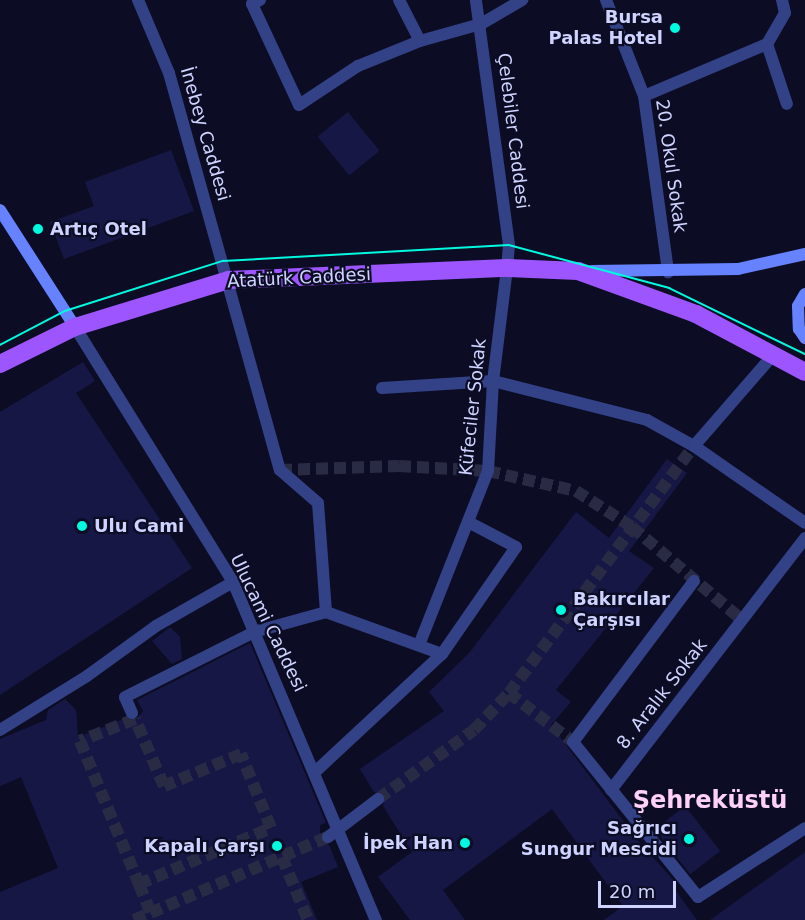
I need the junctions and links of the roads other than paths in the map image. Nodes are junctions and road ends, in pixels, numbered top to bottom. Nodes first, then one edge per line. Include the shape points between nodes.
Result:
1 (138, 0) edge
2 (260, 0) edge
3 (399, 0) edge
4 (476, 0) edge
5 (522, 0) edge
6 (606, 0) edge
7 (782, 0) edge
8 (481, 24) junction
9 (420, 40) junction
10 (767, 44) junction
11 (644, 96) junction
12 (787, 104) dead end
13 (0, 210) edge
14 (805, 254) edge
15 (507, 268) junction
16 (578, 271) junction
17 (668, 272) junction
18 (229, 280) junction
19 (805, 294) edge
20 (75, 327) junction
21 (805, 338) edge
22 (772, 355) junction
23 (0, 364) edge
24 (805, 372) edge
25 (493, 381) junction
26 (382, 388) dead end
27 (694, 446) junction
28 (470, 523) junction
29 (805, 523) edge
30 (805, 538) edge
31 (694, 581) dead end
32 (233, 582) junction
33 (326, 612) junction
34 (254, 632) junction
35 (418, 645) junction
36 (442, 654) junction
37 (132, 713) dead end
38 (0, 730) edge
39 (316, 771) junction
40 (611, 790) junction
41 (378, 799) tunnel mouth
42 (805, 828) edge
43 (333, 835) junction
44 (376, 920) edge

1 - 18 street, İnebey Caddesi via 169,73
2 - 9 street via 252,4 299,105 358,66
3 - 9 street
4 - 8 street, Çelebiler Caddesi
5 - 8 street
6 - 11 street, 20. Okul Sokak
7 - 10 street via 785,13
8 - 9 street
8 - 15 street, Çelebiler Caddesi via 509,246
10 - 11 street
10 - 12 street
11 - 17 street, 20. Okul Sokak
13 - 20 main road
14 - 17 main road via 738,269
15 - 16 main road, Atatürk Caddesi
15 - 18 main road, Atatürk Caddesi
15 - 25 street, Küfeciler Sokak
16 - 17 main road
16 - 22 main road, Atatürk Caddesi via 696,314
18 - 20 main road, Atatürk Caddesi
18 - 33 street, İnebey Caddesi via 280,470 318,503
19 - 21 main road via 798,306 799,329
20 - 23 main road, Atatürk Caddesi
20 - 32 street, Ulucami Caddesi
22 - 24 main road, Atatürk Caddesi
22 - 27 street
25 - 26 street
25 - 27 street via 647,420
25 - 28 street, Küfeciler Sokak via 489,471
27 - 29 street
28 - 35 street, Küfeciler Sokak
28 - 36 street via 516,547
30 - 40 street, 8. Aralık Sokak
31 - 40 street via 573,742
32 - 34 street, Ulucami Caddesi
32 - 38 street via 156,626 87,676
33 - 34 street
33 - 35 street
34 - 37 street via 125,697
34 - 39 street, Ulucami Caddesi
35 - 36 street
36 - 39 street
39 - 43 street, Ulucami Caddesi
40 - 42 street via 698,897
41 - 43 street
43 - 44 street, Ulucami Caddesi

